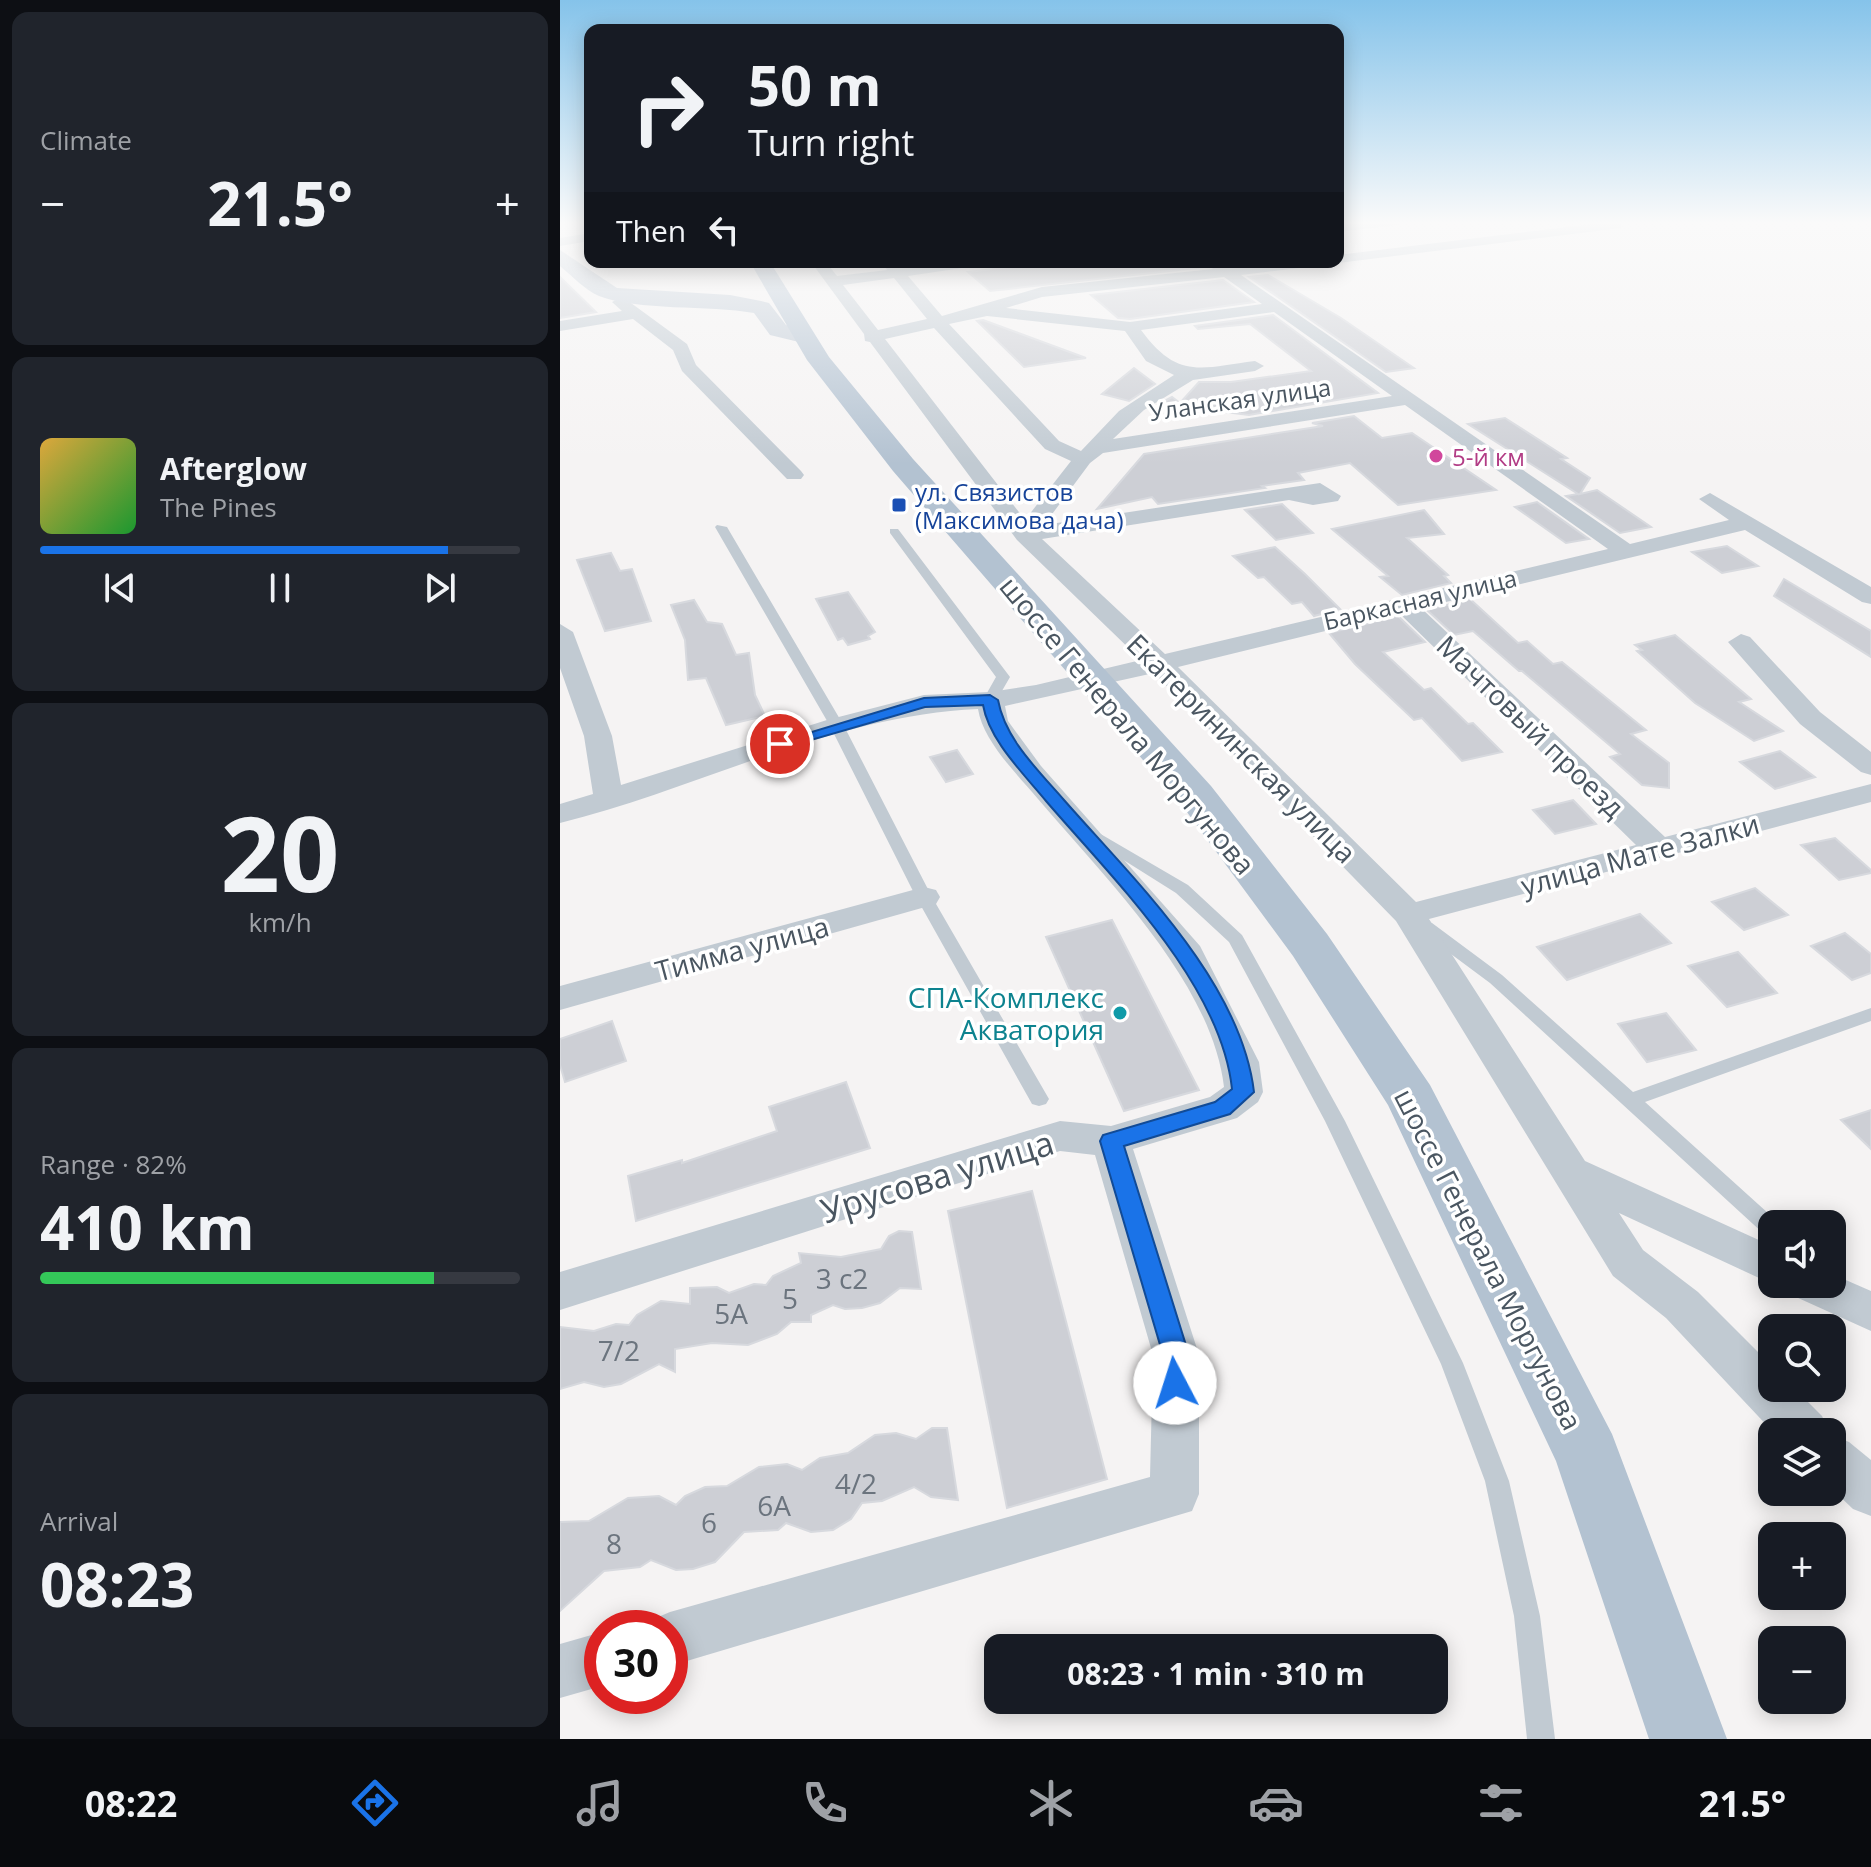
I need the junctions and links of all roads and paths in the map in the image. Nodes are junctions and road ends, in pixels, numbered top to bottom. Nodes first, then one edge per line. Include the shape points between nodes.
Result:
1 (625, 302) edge
2 (687, 302) edge
3 (738, 302) edge
4 (744, 302) edge
5 (783, 302) edge
6 (846, 302) edge
7 (924, 302) edge
8 (1006, 302) edge
9 (1269, 302) edge
10 (632, 306) junction
11 (1276, 307) junction
12 (786, 308) junction
13 (987, 311) junction
14 (941, 322) junction
15 (560, 326) edge
16 (1130, 327) junction
17 (871, 337) junction
18 (1255, 366) dead end
19 (1188, 375) junction
20 (1408, 399) junction
21 (1090, 453) junction
22 (794, 475) dead end
23 (1294, 495) dead end
24 (1710, 499) dead end
25 (1745, 523) junction
26 (721, 527) dead end
27 (894, 531) dead end
28 (1025, 535) junction
29 (1624, 550) junction
30 (1871, 597) edge
31 (1402, 603) junction
32 (560, 632) edge
33 (1741, 642) dead end
34 (1158, 662) junction
35 (1095, 680) junction
36 (990, 700) junction
37 (837, 726) junction
38 (1871, 766) edge
39 (1871, 793) edge
40 (609, 800) junction
41 (560, 814) edge
42 (1070, 821) junction
43 (1659, 849) junction
44 (924, 897) junction
45 (1409, 914) junction
46 (560, 998) edge
47 (1871, 1014) edge
48 (1039, 1099) dead end
49 (1630, 1100) junction
50 (1111, 1141) junction
51 (1574, 1173) junction
52 (1758, 1216) edge
53 (1758, 1259) edge
54 (560, 1291) edge
55 (1791, 1418) edge
56 (1846, 1470) edge
57 (1871, 1492) edge
58 (688, 1634) edge
59 (584, 1664) edge
60 (560, 1671) edge
61 (1541, 1739) edge
62 (1688, 1739) edge

1 - 10 street
2 - 10 street
3 - 12 street via 761,308 778,330
4 - 12 street
5 - 12 main road, шоссе Генерала Моргунова
6 - 17 street, Екатерининская улица
7 - 14 street
8 - 13 street
9 - 11 street
10 - 15 street
10 - 22 street via 681,348 688,367
11 - 16 street
11 - 20 street
12 - 35 main road, шоссе Генерала Моргунова via 903,465
13 - 14 street
13 - 16 street
14 - 17 street
14 - 21 street via 1052,445
16 - 19 street via 1152,357
17 - 28 street, Екатерининская улица
18 - 19 street
19 - 21 street via 1144,400
20 - 21 street, Уланская улица
20 - 29 street
21 - 28 street
23 - 28 street
24 - 25 street
25 - 29 street, Баркасная улица
25 - 30 street
26 - 37 lane
27 - 36 lane via 1003,677
28 - 34 street, Екатерининская улица
29 - 31 street, Баркасная улица
31 - 34 street, Баркасная улица
31 - 43 street, Мачтовый проезд
32 - 40 street via 598,736
33 - 38 street via 1810,718
34 - 35 street, Баркасная улица
34 - 45 street, Екатерининская улица
35 - 36 street, Баркасная улица
35 - 62 main road, шоссе Генерала Моргунова via 1196,795 1291,920 1411,1099 1588,1456
36 - 37 street, Баркасная улица via 924,703
36 - 42 street via 994,722
37 - 40 street, Баркасная улица
37 - 44 lane
39 - 43 street, улица Мате Залки
40 - 41 street, Баркасная улица
42 - 50 street via 1188,954 1240,1062 1244,1092 1223,1108
42 - 61 lane via 1182,889 1236,939 1335,1121 1452,1363 1497,1481 1527,1616
43 - 45 street, улица Мате Залки
44 - 46 street, Тимма улица
44 - 48 lane
45 - 49 lane via 1496,979
45 - 51 street, Екатерининская улица
47 - 49 lane
49 - 52 lane
50 - 54 street, Урусова улица via 1060,1136
50 - 58 street via 1176,1355 1174,1494
51 - 53 street
51 - 55 street, Екатерининская улица via 1628,1263 1682,1305
56 - 57 street
59 - 60 street

